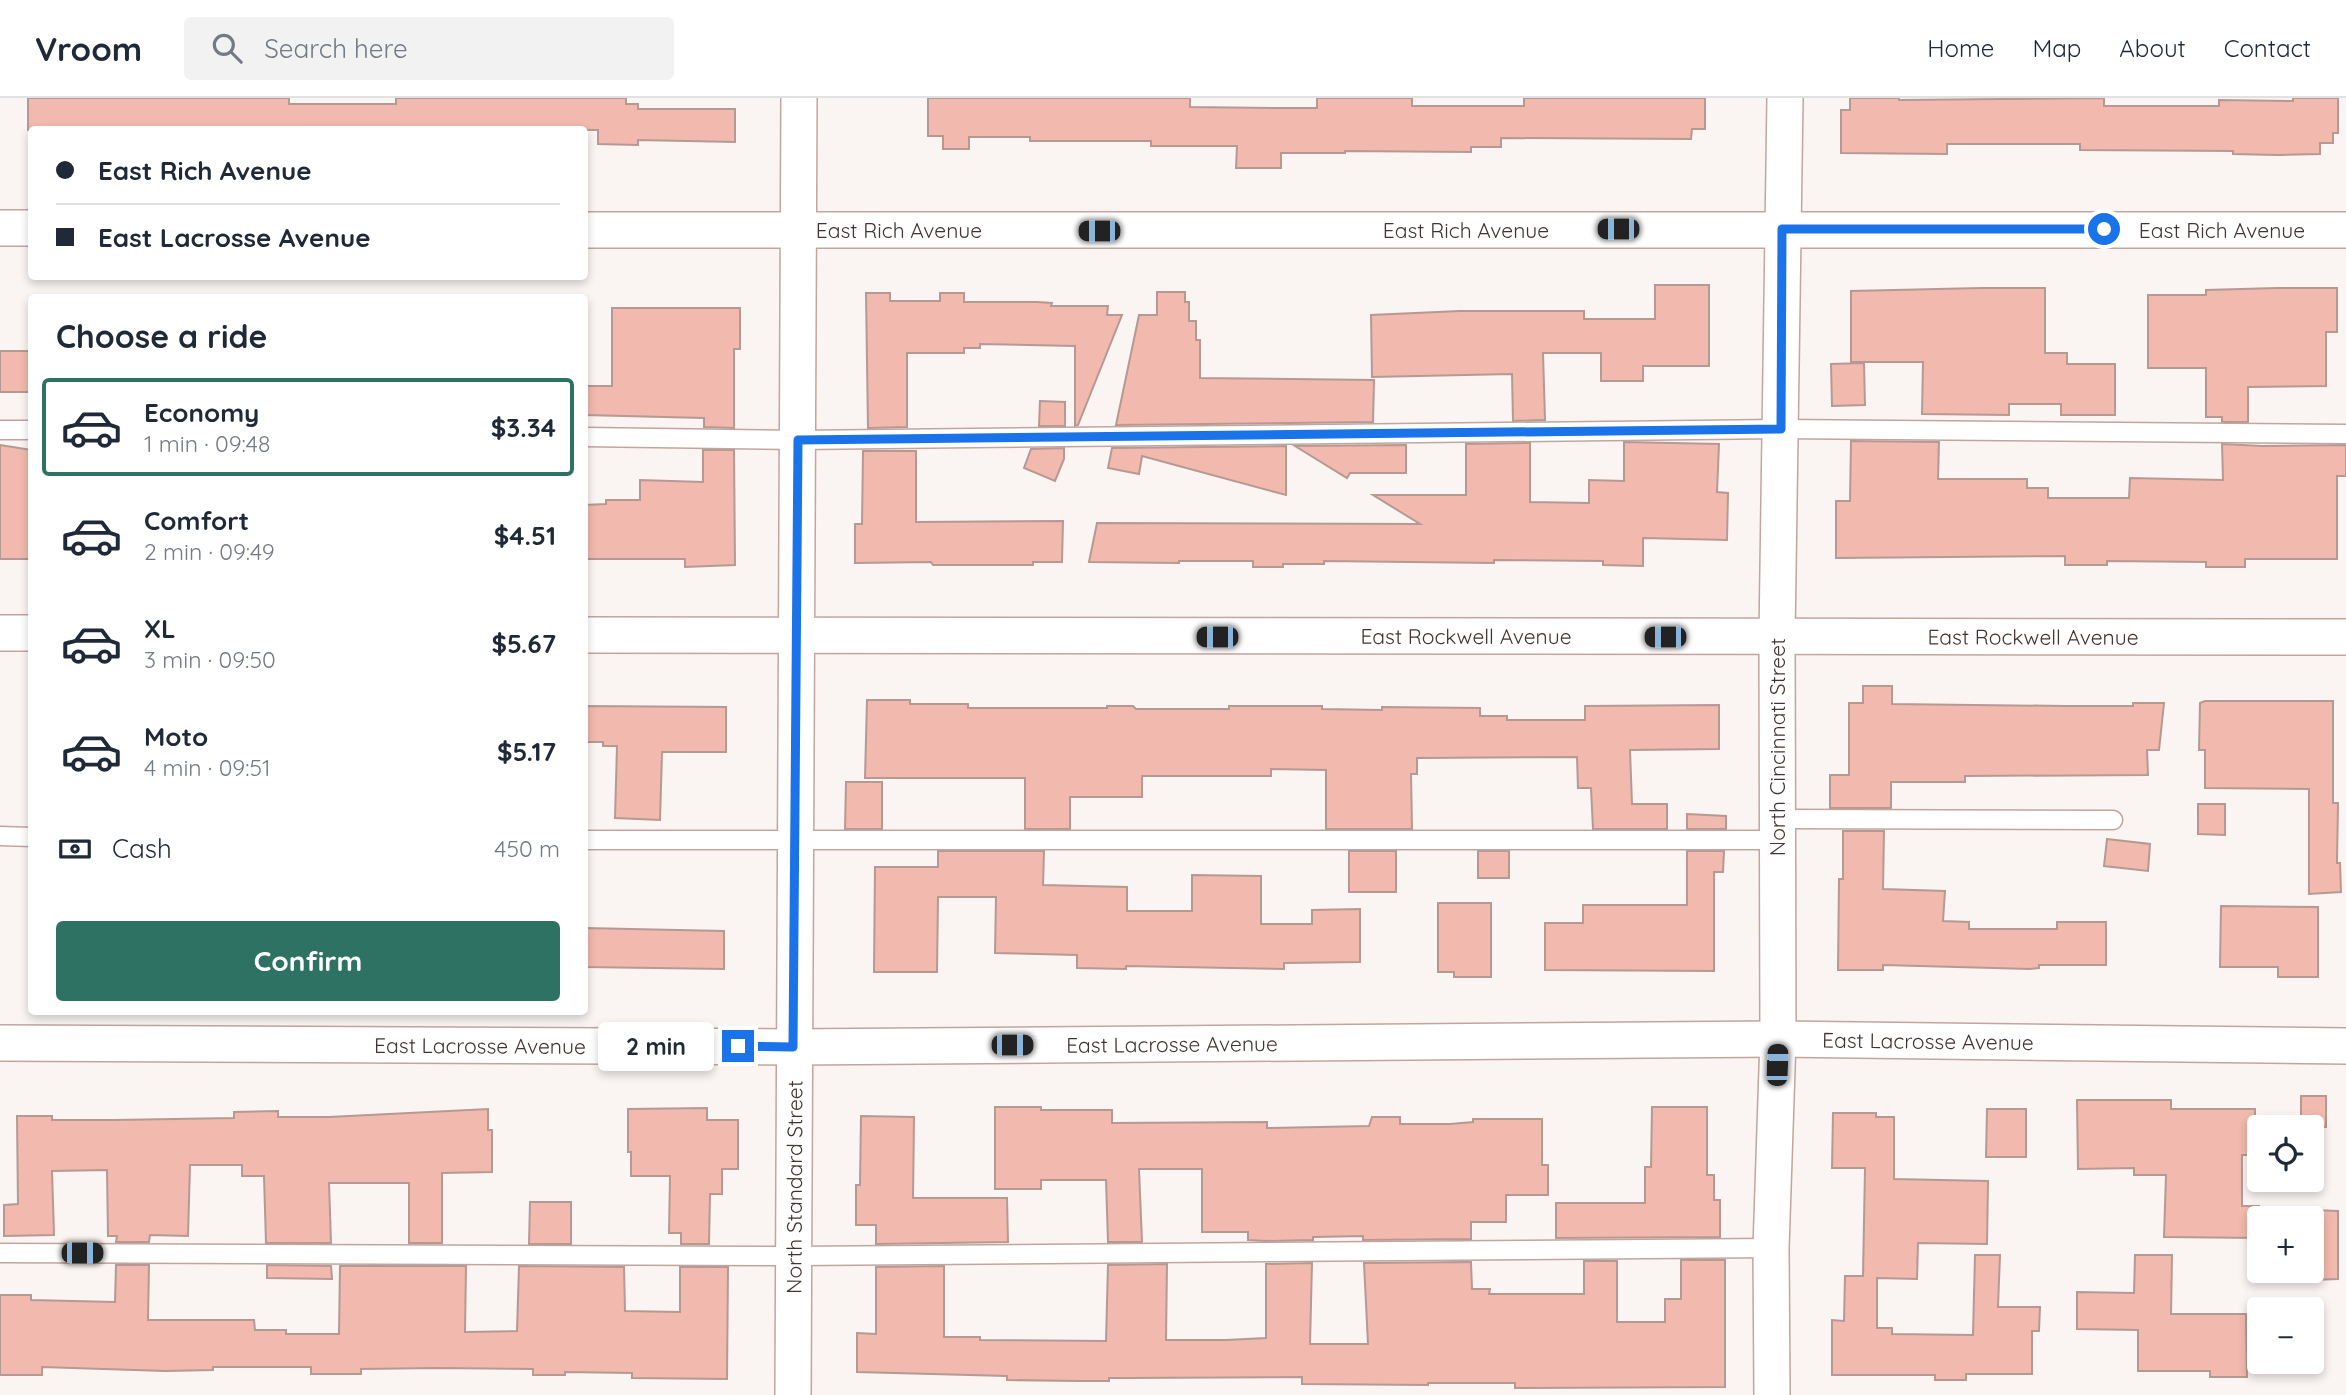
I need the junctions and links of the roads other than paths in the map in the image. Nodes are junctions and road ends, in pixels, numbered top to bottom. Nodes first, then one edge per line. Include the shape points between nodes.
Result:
1 (799, 98) edge
2 (1785, 98) edge
3 (0, 228) edge
4 (28, 228) edge
5 (1782, 229) junction
6 (588, 230) edge
7 (2346, 230) edge
8 (798, 232) junction
9 (1781, 429) junction
10 (0, 430) edge
11 (28, 430) edge
12 (2346, 434) edge
13 (588, 437) edge
14 (798, 440) junction
15 (0, 633) edge
16 (28, 633) edge
17 (588, 635) edge
18 (798, 636) junction
19 (1777, 637) junction
20 (2346, 637) edge
21 (2113, 820) dead end
22 (1777, 829) junction
23 (0, 836) edge
24 (28, 836) edge
25 (588, 840) edge
26 (795, 842) junction
27 (1778, 1039) junction
28 (0, 1044) edge
29 (2346, 1046) edge
30 (793, 1047) junction
31 (1771, 1248) junction
32 (0, 1253) edge
33 (793, 1256) junction
34 (793, 1395) edge
35 (1772, 1395) edge

1 - 8 street, North Standard Street
2 - 5 street, North Cincinnati Street
3 - 4 street
5 - 7 street, East Rich Avenue
5 - 8 street, East Rich Avenue
5 - 9 street, North Cincinnati Street
6 - 8 street, East Rich Avenue
8 - 14 street, North Standard Street
9 - 12 lane
9 - 14 lane
9 - 19 street, North Cincinnati Street
10 - 11 lane
13 - 14 lane
14 - 18 street, North Standard Street
15 - 16 street
17 - 18 street, East Rockwell Avenue
18 - 19 street, East Rockwell Avenue
18 - 26 street, North Standard Street
19 - 20 street, East Rockwell Avenue
19 - 22 street, North Cincinnati Street
21 - 22 lane
22 - 26 lane
22 - 27 street, North Cincinnati Street
23 - 24 lane
25 - 26 lane
26 - 30 street, North Standard Street
27 - 29 street, East Lacrosse Avenue
27 - 30 street, East Lacrosse Avenue
27 - 31 street, North Cincinnati Street
28 - 30 street, East Lacrosse Avenue
30 - 33 street, North Standard Street
31 - 33 lane
31 - 35 street, North Cincinnati Street
32 - 33 lane
33 - 34 street, North Standard Street

